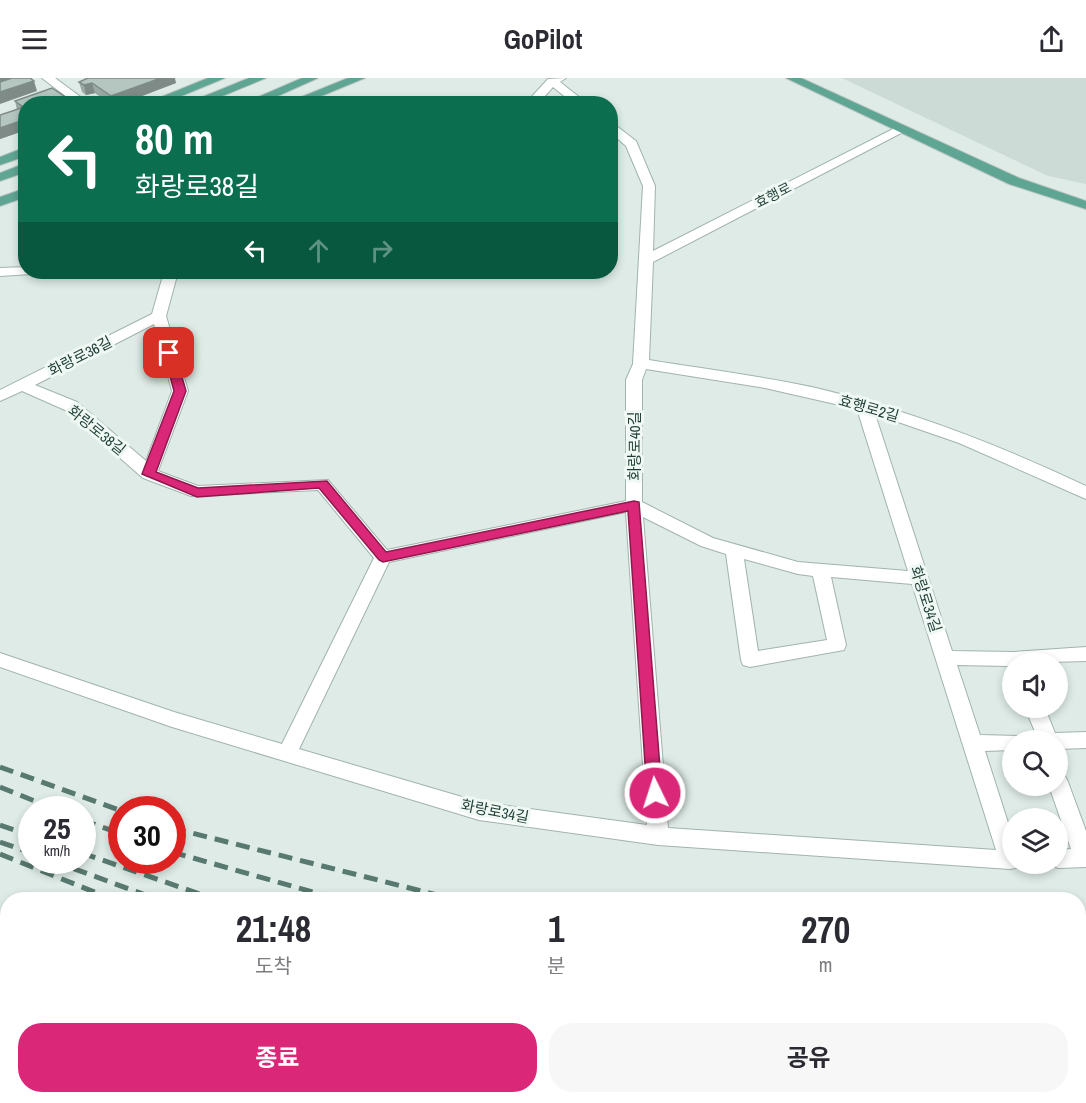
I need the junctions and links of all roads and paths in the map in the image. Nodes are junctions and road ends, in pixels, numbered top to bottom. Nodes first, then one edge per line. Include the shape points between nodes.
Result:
1 (48, 78) edge
2 (219, 78) edge
3 (260, 78) edge
4 (312, 78) edge
5 (359, 78) edge
6 (792, 78) edge
7 (556, 80) edge
8 (73, 96) edge
9 (171, 96) edge
10 (212, 96) edge
11 (268, 96) edge
12 (311, 96) edge
13 (539, 96) edge
14 (573, 96) edge
15 (902, 130) junction
16 (618, 132) edge
17 (18, 154) edge
18 (0, 161) edge
19 (18, 170) edge
20 (0, 177) edge
21 (18, 195) edge
22 (0, 202) edge
23 (1086, 206) edge
24 (18, 209) edge
25 (0, 216) edge
26 (646, 260) junction
27 (18, 271) edge
28 (0, 272) edge
29 (169, 279) edge
30 (159, 316) junction
31 (638, 372) junction
32 (22, 386) junction
33 (0, 396) edge
34 (864, 406) junction
35 (148, 474) junction
36 (1086, 492) edge
37 (634, 506) junction
38 (734, 549) junction
39 (383, 557) junction
40 (820, 570) junction
41 (920, 578) junction
42 (1086, 654) edge
43 (1068, 656) edge
44 (945, 658) junction
45 (0, 660) edge
46 (1002, 660) edge
47 (1068, 740) edge
48 (1086, 740) edge
49 (973, 742) junction
50 (1002, 742) edge
51 (288, 753) junction
52 (1063, 796) edge
53 (1002, 832) edge
54 (658, 836) junction
55 (1085, 858) edge
56 (1002, 859) edge
57 (1068, 859) edge

1 - 8 street
2 - 9 main road
3 - 10 main road
4 - 11 main road
5 - 12 main road
6 - 15 main road
7 - 13 street
7 - 14 street
15 - 23 main road via 1014,181
15 - 26 street, 효행로
16 - 26 street via 632,144 649,186
17 - 18 main road
19 - 20 main road
21 - 22 main road
24 - 25 main road
26 - 31 street
27 - 28 street
29 - 30 street
30 - 32 street, 화랑로36길
30 - 35 street via 180,391
31 - 34 street, 효행로2길 via 760,383
31 - 37 street, 화랑로40길
32 - 33 street, 화랑로36길
32 - 35 street, 화랑로38길 via 71,406
34 - 36 street, 효행로2길 via 976,444
34 - 41 street, 화랑로34길
35 - 39 street, 화랑로38길 via 197,492 322,484
37 - 38 street via 707,542
37 - 39 street
37 - 54 street, 화랑로40길
38 - 40 street via 798,568
38 - 40 street via 750,660 837,645
39 - 51 street
40 - 41 street
41 - 44 street, 화랑로34길
42 - 43 street
44 - 46 street
44 - 49 street, 화랑로34길
45 - 51 street, 화랑로34길 via 172,719
47 - 48 street
49 - 50 street
49 - 53 street, 화랑로34길
51 - 54 street, 화랑로34길 via 479,811
52 - 55 street
54 - 56 street, 화랑로34길
55 - 57 street

